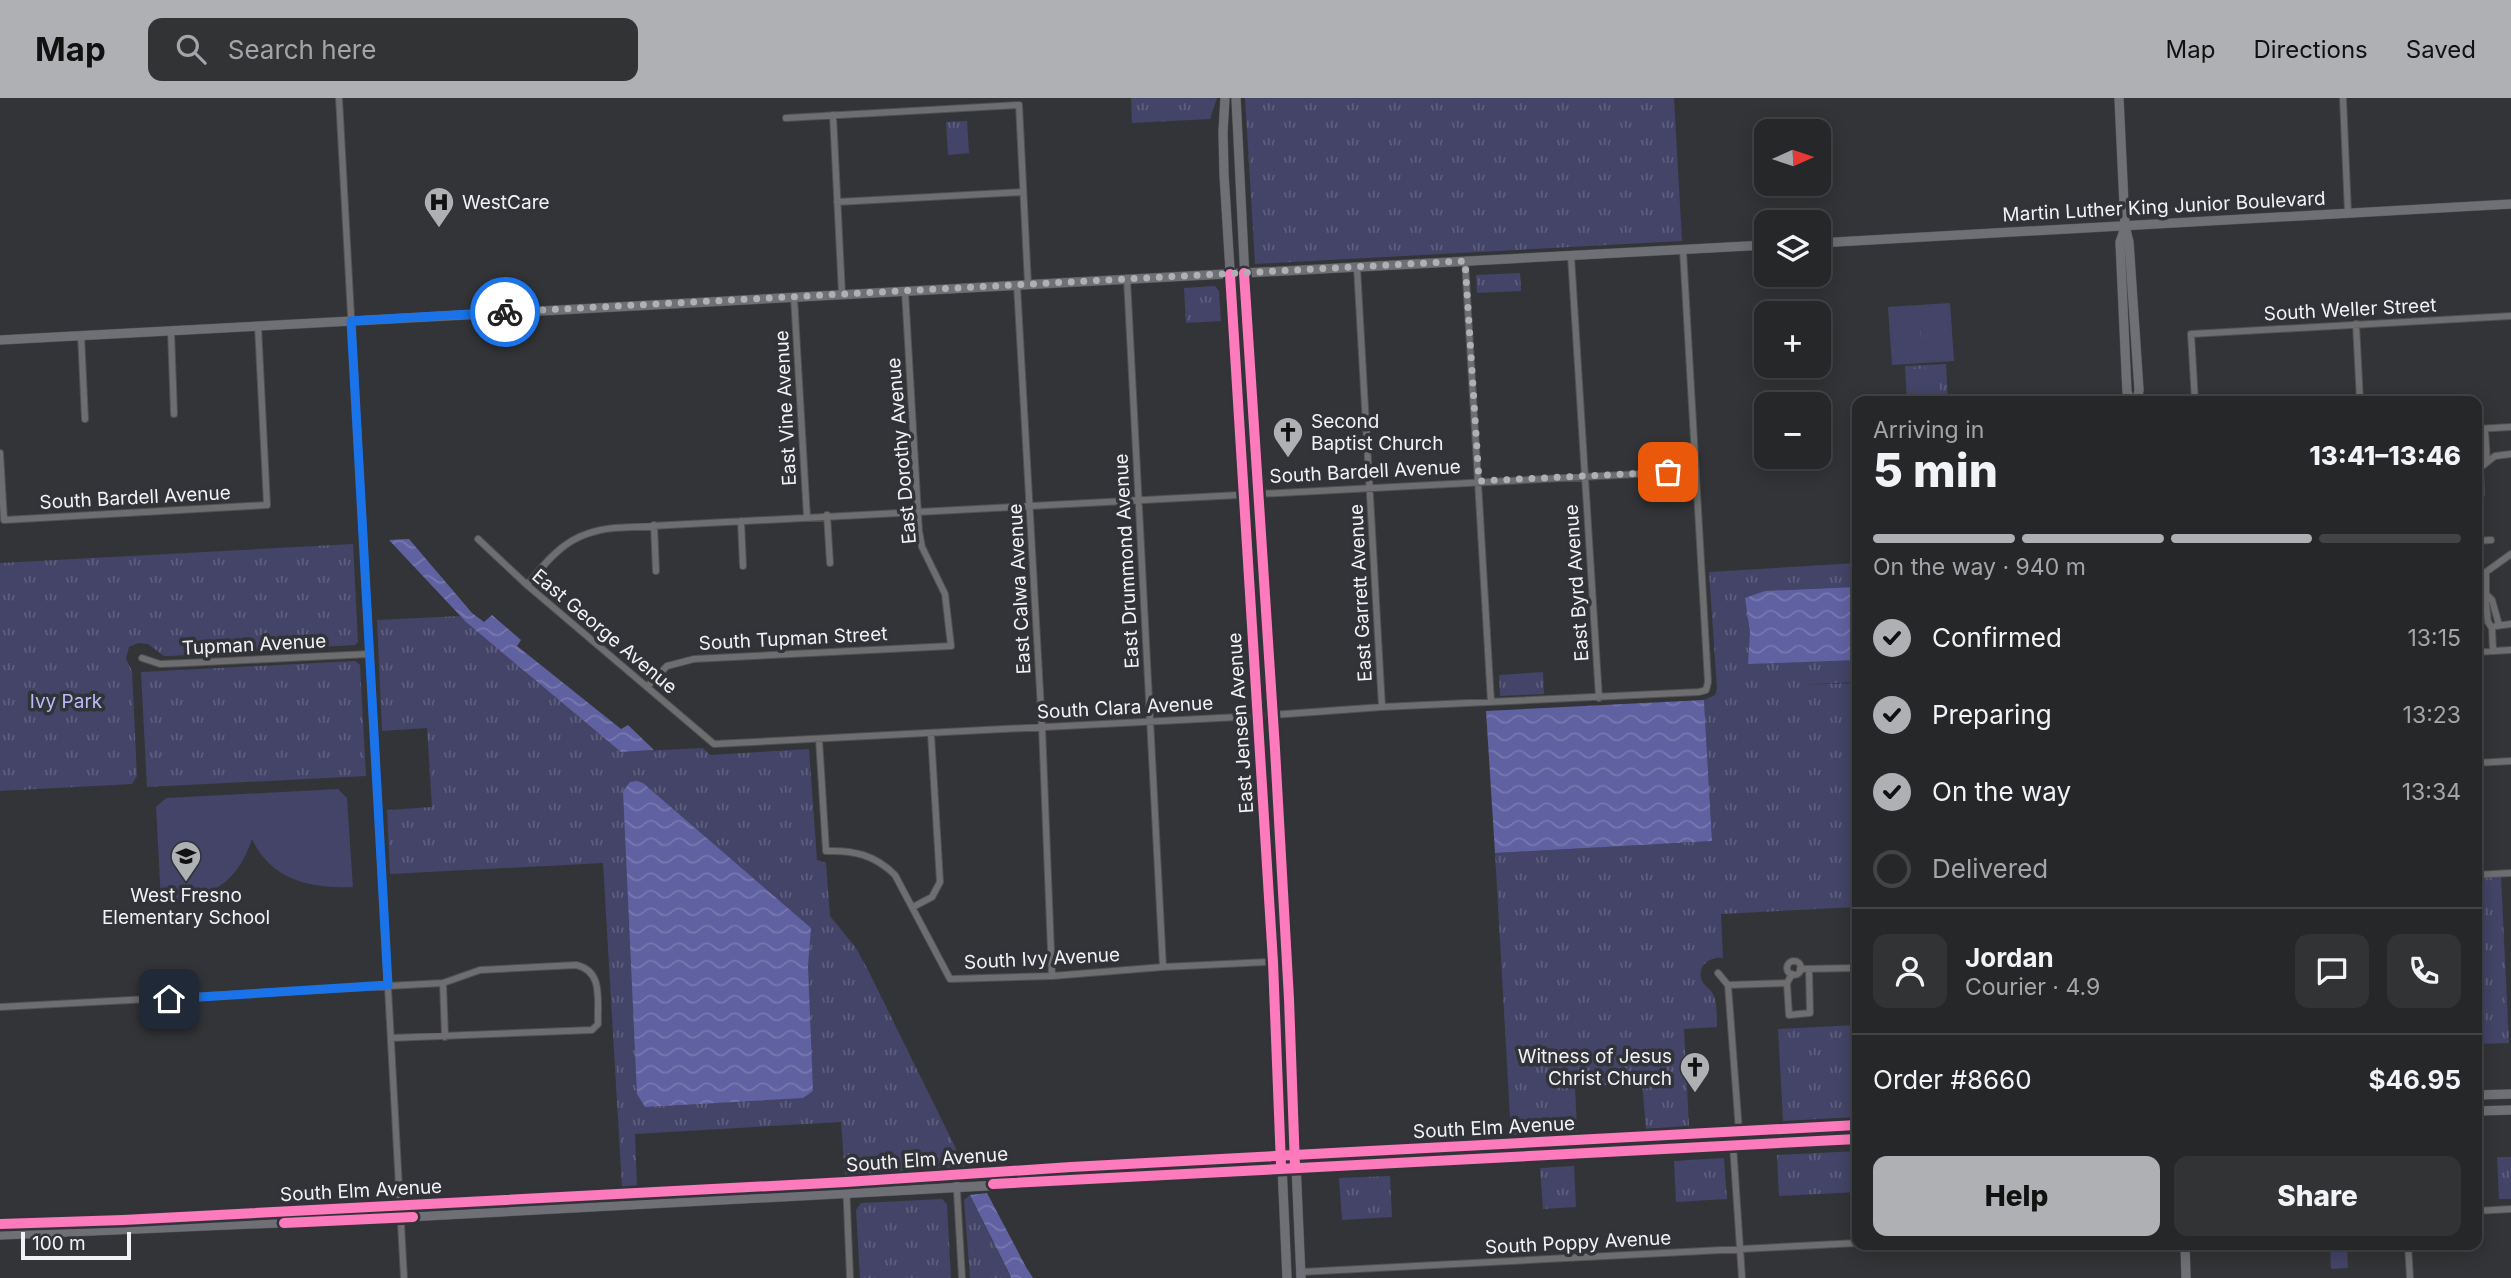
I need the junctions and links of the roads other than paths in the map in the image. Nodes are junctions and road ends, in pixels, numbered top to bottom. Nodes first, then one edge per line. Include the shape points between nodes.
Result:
1 (339, 98) edge
2 (1225, 98) edge
3 (1236, 98) edge
4 (2119, 98) edge
5 (2343, 98) edge
6 (832, 115) junction
7 (786, 118) dead end
8 (1023, 192) junction
9 (837, 202) junction
10 (2511, 205) edge
11 (2348, 213) junction
12 (2125, 226) junction
13 (1831, 242) edge
14 (1754, 247) edge
15 (1684, 250) junction
16 (1571, 256) junction
17 (1465, 261) junction
18 (1357, 267) junction
19 (1244, 273) junction
20 (1230, 274) junction
21 (1128, 279) junction
22 (1028, 284) junction
23 (1017, 285) junction
24 (905, 291) junction
25 (842, 294) junction
26 (794, 297) junction
27 (2511, 316) edge
28 (351, 321) junction
29 (2356, 324) junction
30 (258, 326) junction
31 (170, 331) junction
32 (81, 335) junction
33 (0, 340) edge
34 (2129, 396) edge
35 (2138, 396) edge
36 (2195, 396) edge
37 (2360, 396) edge
38 (174, 414) dead end
39 (85, 419) dead end
40 (2511, 427) edge
41 (2485, 429) joint
42 (0, 453) edge
43 (2511, 454) edge
44 (2487, 462) junction
45 (2482, 466) edge
46 (1696, 471) junction
47 (1585, 476) junction
48 (1479, 481) junction
49 (1370, 487) junction
50 (1257, 493) junction
51 (1243, 494) junction
52 (1140, 499) junction
53 (1030, 505) junction
54 (918, 510) junction
55 (827, 515) junction
56 (807, 517) junction
57 (741, 521) junction
58 (654, 525) junction
59 (478, 539) dead end
60 (2491, 540) dead end
61 (2482, 541) edge
62 (2511, 554) edge
63 (830, 564) dead end
64 (743, 566) dead end
65 (656, 571) dead end
66 (527, 585) junction
67 (2511, 624) edge
68 (2495, 626) junction
69 (951, 646) joint
70 (2511, 650) edge
71 (2493, 651) junction
72 (2482, 652) edge
73 (369, 653) junction
74 (142, 658) dead end
75 (647, 687) junction
76 (1600, 698) junction
77 (1491, 702) junction
78 (1382, 707) junction
79 (1258, 716) junction
80 (1273, 716) junction
81 (1150, 721) junction
82 (1042, 727) junction
83 (931, 734) junction
84 (820, 739) junction
85 (714, 744) joint
86 (2511, 761) edge
87 (2482, 763) edge
88 (2511, 873) edge
89 (2482, 875) edge
90 (913, 907) junction
91 (1287, 961) junction
92 (1273, 962) junction
93 (1164, 967) junction
94 (1852, 968) edge
95 (1801, 969) junction
96 (1809, 970) junction
97 (1718, 973) dead end
98 (1792, 974) junction
99 (1052, 976) junction
100 (443, 983) junction
101 (1787, 983) junction
102 (388, 985) junction
103 (1728, 985) junction
104 (0, 1007) edge
105 (445, 1037) junction
106 (391, 1038) junction
107 (2511, 1094) edge
108 (2482, 1095) edge
109 (2511, 1110) edge
110 (2482, 1111) edge
111 (1852, 1125) edge
112 (1739, 1131) junction
113 (1852, 1139) edge
114 (1733, 1145) junction
115 (1294, 1155) junction
116 (1280, 1156) junction
117 (1295, 1169) junction
118 (1281, 1170) junction
119 (956, 1174) junction
120 (846, 1182) junction
121 (957, 1186) junction
122 (846, 1194) junction
123 (400, 1205) junction
124 (2511, 1209) edge
125 (2482, 1211) edge
126 (401, 1217) junction
127 (0, 1224) edge
128 (0, 1235) edge
129 (1852, 1242) edge
130 (1741, 1249) junction
131 (2185, 1250) edge
132 (2409, 1250) edge
133 (1301, 1275) edge
134 (404, 1278) edge
135 (850, 1278) edge
136 (962, 1278) edge
137 (1287, 1278) edge
138 (1742, 1278) edge
139 (2186, 1278) edge
140 (2410, 1278) edge

1 - 28 street
2 - 20 main road, East Jensen Avenue
3 - 19 main road, East Jensen Avenue
4 - 12 main road
5 - 11 street
6 - 7 street
6 - 8 street via 1019,105
6 - 9 street
8 - 9 street
8 - 22 street
9 - 25 street
10 - 11 main road, Martin Luther King Junior Boulevard
11 - 12 main road, Martin Luther King Junior Boulevard
12 - 13 main road, Martin Luther King Junior Boulevard
12 - 34 main road via 2120,242
12 - 35 main road
14 - 15 main road
15 - 16 main road
15 - 46 street
16 - 17 main road
16 - 47 street, East Byrd Avenue
17 - 18 main road
17 - 48 street
18 - 19 main road
18 - 49 street, East Garrett Avenue
19 - 20 main road
19 - 50 main road, East Jensen Avenue
20 - 21 main road
20 - 51 main road, East Jensen Avenue
21 - 22 main road
21 - 52 street, East Drummond Avenue
22 - 23 main road
23 - 24 main road
23 - 53 street, East Calwa Avenue
24 - 25 main road
24 - 54 street, East Dorothy Avenue
25 - 26 main road
26 - 28 main road
26 - 56 street, East Vine Avenue
27 - 29 street, South Weller Street
28 - 30 main road
28 - 73 street
29 - 36 street, South Weller Street via 2191,334
29 - 37 street
30 - 31 main road
30 - 42 street, South Bardell Avenue via 267,505 4,520
31 - 32 main road
31 - 38 street
32 - 33 main road
32 - 39 street
40 - 41 street
41 - 44 street
43 - 44 street
44 - 45 street
46 - 47 street, South Bardell Avenue
46 - 76 street, South Clara Avenue via 1706,690
47 - 48 street, South Bardell Avenue
47 - 76 street, East Byrd Avenue
48 - 49 street, South Bardell Avenue
48 - 77 street
49 - 50 street, South Bardell Avenue
49 - 78 street, East Garrett Avenue
50 - 51 street, South Bardell Avenue
50 - 80 main road, East Jensen Avenue
51 - 52 street, South Bardell Avenue
51 - 79 main road, East Jensen Avenue
52 - 53 street, South Bardell Avenue
52 - 81 street, East Drummond Avenue
53 - 54 street, South Bardell Avenue
53 - 82 street, East Calwa Avenue
54 - 55 street, South Bardell Avenue
54 - 69 street, East Dorothy Avenue via 922,547 945,594
55 - 56 street, South Bardell Avenue
55 - 63 street
56 - 57 street, South Bardell Avenue
57 - 58 street, South Bardell Avenue
57 - 64 street
58 - 65 street
58 - 66 street, South Bardell Avenue via 598,530 571,539
59 - 66 street, East George Avenue
60 - 61 street
62 - 68 street via 2486,572 2488,622
66 - 75 street, East George Avenue
67 - 68 street
68 - 71 street
69 - 75 street, South Tupman Street via 694,659 667,666
70 - 71 street
71 - 72 street
73 - 74 street, Tupman Avenue via 160,664
73 - 102 street
75 - 85 street, East George Avenue
76 - 77 street, South Clara Avenue
77 - 78 street, South Clara Avenue
78 - 80 street, South Clara Avenue
79 - 80 street, South Clara Avenue
79 - 81 street, South Clara Avenue
79 - 92 main road, East Jensen Avenue
80 - 91 main road, East Jensen Avenue
81 - 82 street, South Clara Avenue
81 - 93 street, East Drummond Avenue
82 - 83 street, South Clara Avenue
82 - 99 street, East Calwa Avenue
83 - 84 street, South Clara Avenue
83 - 90 street via 940,881 932,897
84 - 85 street, South Clara Avenue
84 - 90 street, South Ivy Avenue via 826,851 878,860 895,875
86 - 87 street
88 - 89 street
90 - 99 street, South Ivy Avenue via 950,979
91 - 92 street, South Ivy Avenue
91 - 115 main road, East Jensen Avenue
92 - 93 street, South Ivy Avenue
92 - 116 main road, East Jensen Avenue
93 - 99 street, South Ivy Avenue
94 - 96 street
95 - 96 street
95 - 98 street
95 - 98 street via 1797,961 1790,962 1787,968
96 - 101 street via 1810,1013 1789,1015
97 - 103 street
98 - 101 street
100 - 102 street
100 - 105 street
100 - 105 street via 484,969 576,965 596,978 598,1024 592,1030
101 - 103 street
102 - 104 street
102 - 106 street
103 - 112 street
105 - 106 street
106 - 123 street
107 - 108 main road
109 - 110 main road
111 - 112 main road, South Elm Avenue
112 - 114 street
112 - 115 main road, South Elm Avenue
113 - 114 main road, South Elm Avenue
114 - 117 main road, South Elm Avenue
114 - 130 street
115 - 116 main road, South Elm Avenue
115 - 117 main road, East Jensen Avenue
116 - 118 main road, East Jensen Avenue
116 - 119 main road, South Elm Avenue
117 - 118 main road, South Elm Avenue
117 - 133 main road, East Jensen Avenue
118 - 121 main road, South Elm Avenue
118 - 137 main road, East Jensen Avenue
119 - 120 main road, South Elm Avenue
119 - 121 street
120 - 122 street
120 - 123 main road, South Elm Avenue
121 - 122 main road, South Elm Avenue
121 - 136 street
122 - 126 main road, South Elm Avenue
122 - 135 street
123 - 126 street
123 - 127 main road, South Elm Avenue
124 - 125 street
126 - 128 main road, South Elm Avenue
126 - 134 street
129 - 130 street, South Poppy Avenue
130 - 133 street, South Poppy Avenue
130 - 138 street
131 - 139 main road
132 - 140 street

